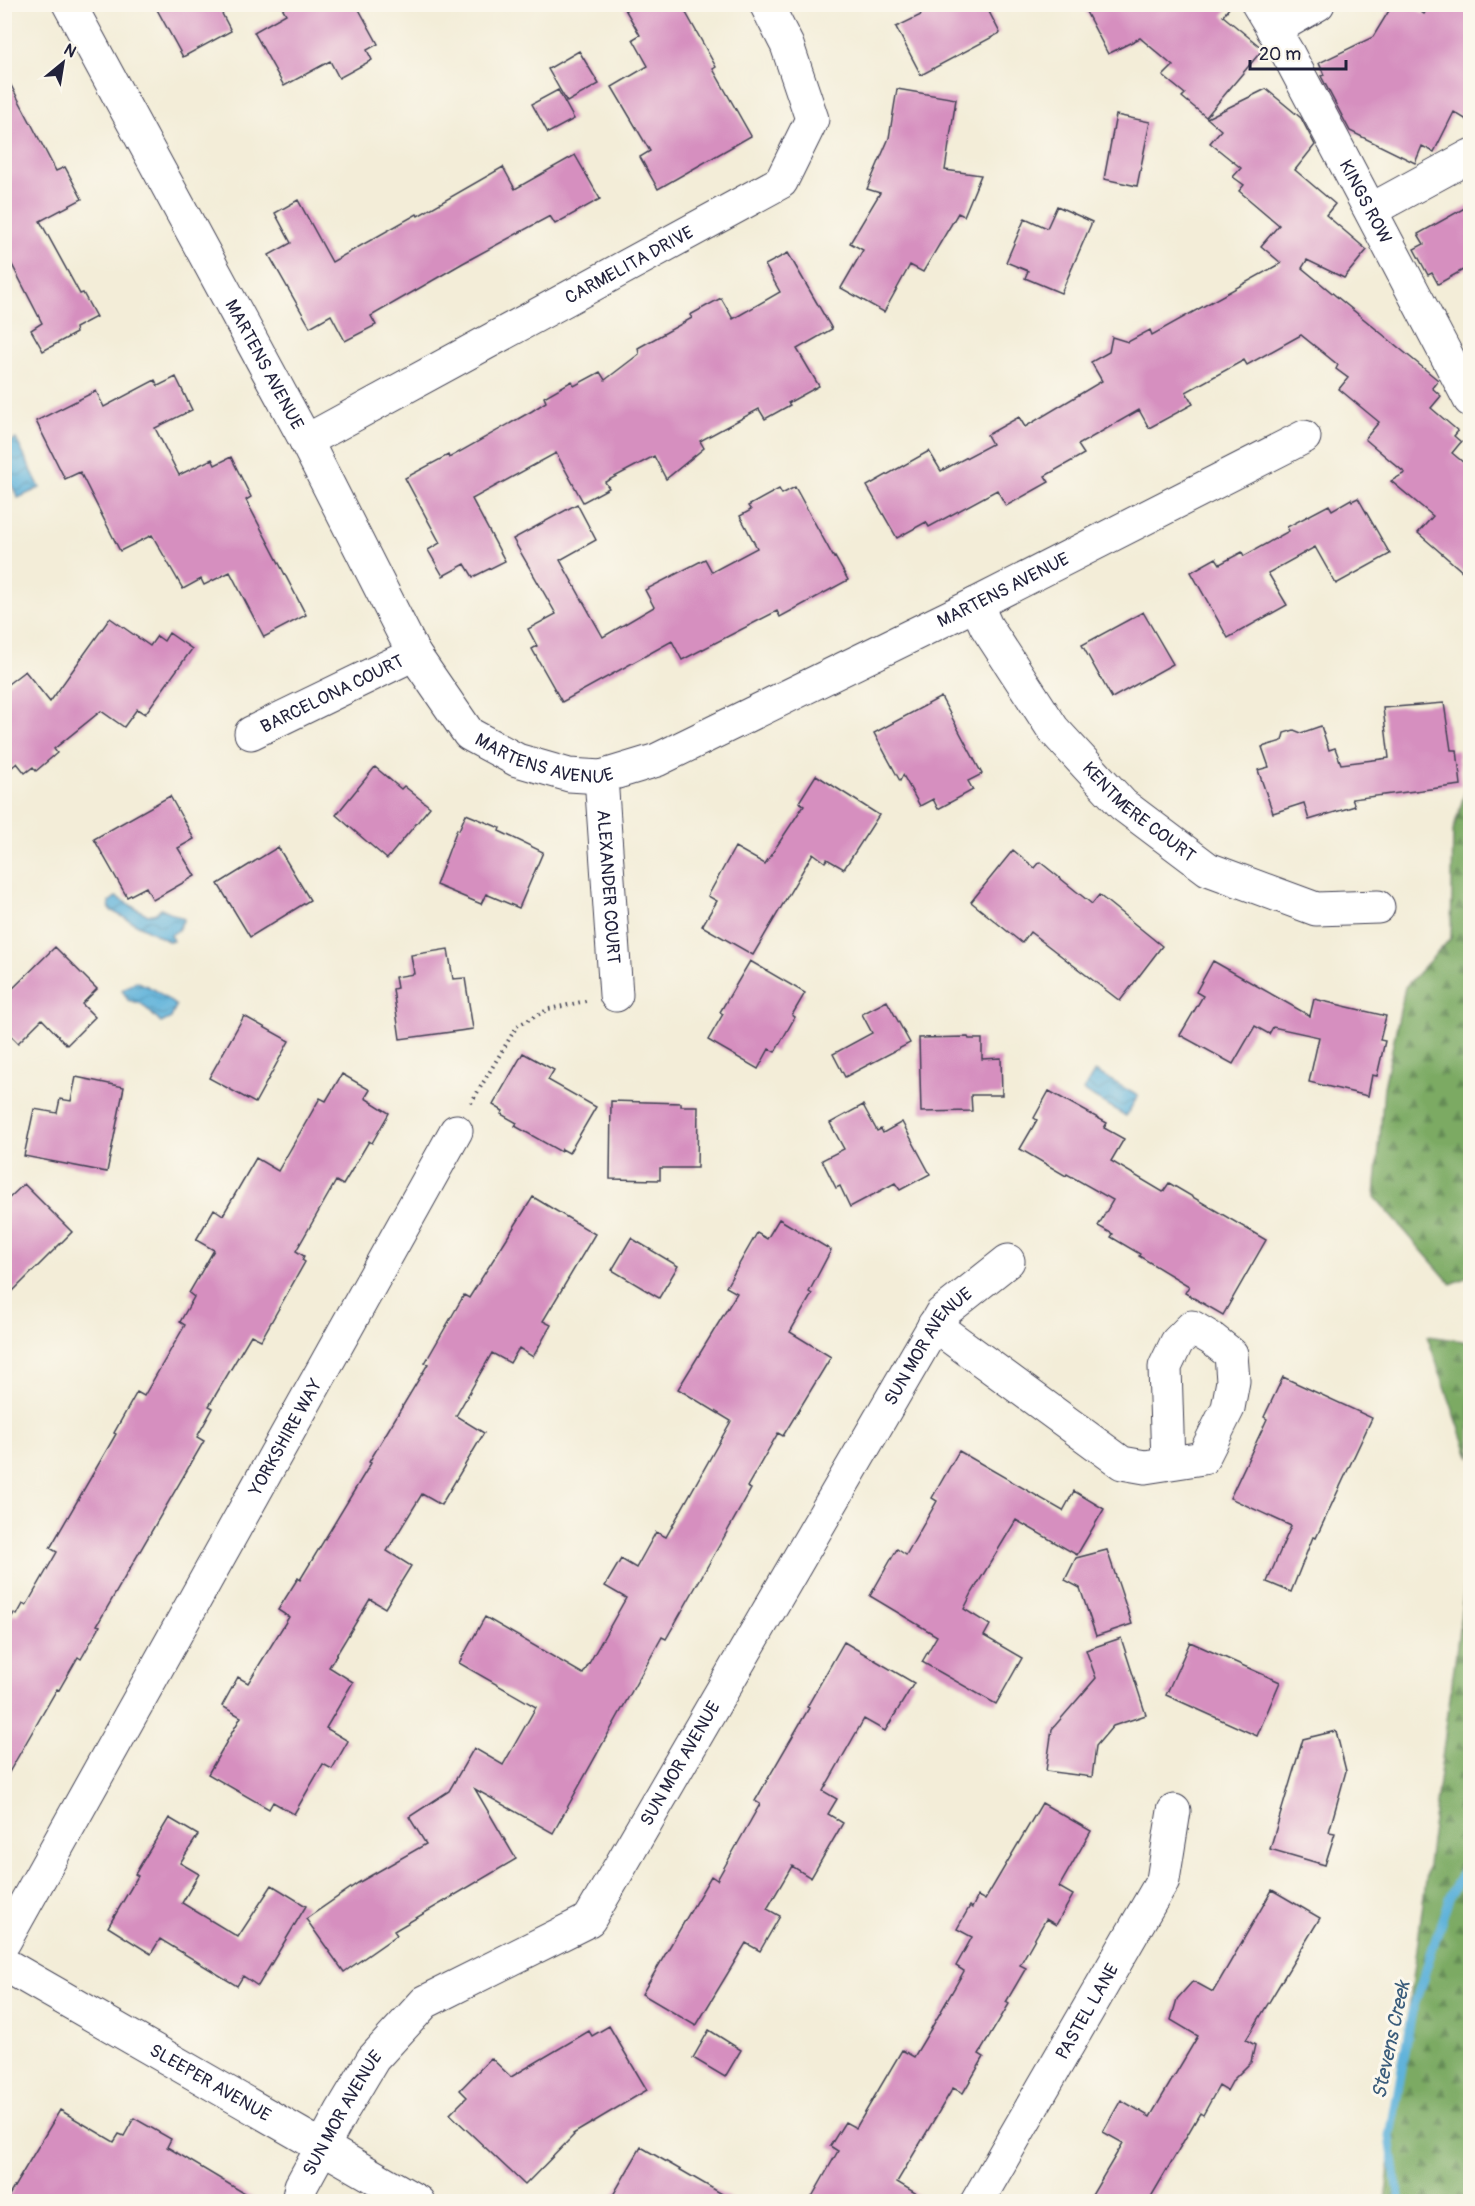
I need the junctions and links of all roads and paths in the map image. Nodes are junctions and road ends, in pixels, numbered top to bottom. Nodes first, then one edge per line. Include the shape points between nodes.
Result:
1 (69, 4) edge
2 (766, 4) edge
3 (1318, 4) edge
4 (1266, 17) edge
5 (1470, 156) edge
6 (1371, 210) junction
7 (1470, 400) edge
8 (1304, 437) dead end
9 (306, 441) junction
10 (976, 604) junction
11 (414, 654) junction
12 (251, 733) dead end
13 (601, 777) junction
14 (1378, 907) dead end
15 (616, 995) joint
16 (456, 1131) joint
17 (1008, 1261) dead end
18 (934, 1325) junction
19 (1168, 1463) dead end
20 (1174, 1811) dead end
21 (4, 1942) edge
22 (4, 1964) edge
23 (323, 2147) junction
24 (298, 2202) edge
25 (418, 2202) edge
26 (977, 2202) edge

1 - 9 street, MARTENS AVENUE
2 - 9 street, CARMELITA DRIVE via 787,45 812,119 781,182
3 - 4 street
4 - 6 street, KINGS ROW
5 - 6 street
6 - 7 street, KINGS ROW
8 - 10 street, MARTENS AVENUE
9 - 11 street, MARTENS AVENUE
10 - 13 street, MARTENS AVENUE via 657,760
10 - 14 street, KENTMERE COURT via 986,626 1053,729 1132,813 1208,869 1316,909
11 - 12 street, BARCELONA COURT
11 - 13 street, MARTENS AVENUE via 469,734 517,760 569,775
13 - 15 street, ALEXANDER COURT
15 - 16 path via 549,1009 517,1026
16 - 21 street, YORKSHIRE WAY
17 - 18 street, SUN MOR AVENUE via 941,1314
18 - 19 street via 1122,1463 1145,1467
18 - 23 street, SUN MOR AVENUE via 590,1920 425,2002 373,2059
20 - 26 street, PASTEL LANE via 1163,1881
22 - 23 street, SLEEPER AVENUE
23 - 24 street, SUN MOR AVENUE via 301,2186
23 - 25 street, SLEEPER AVENUE

